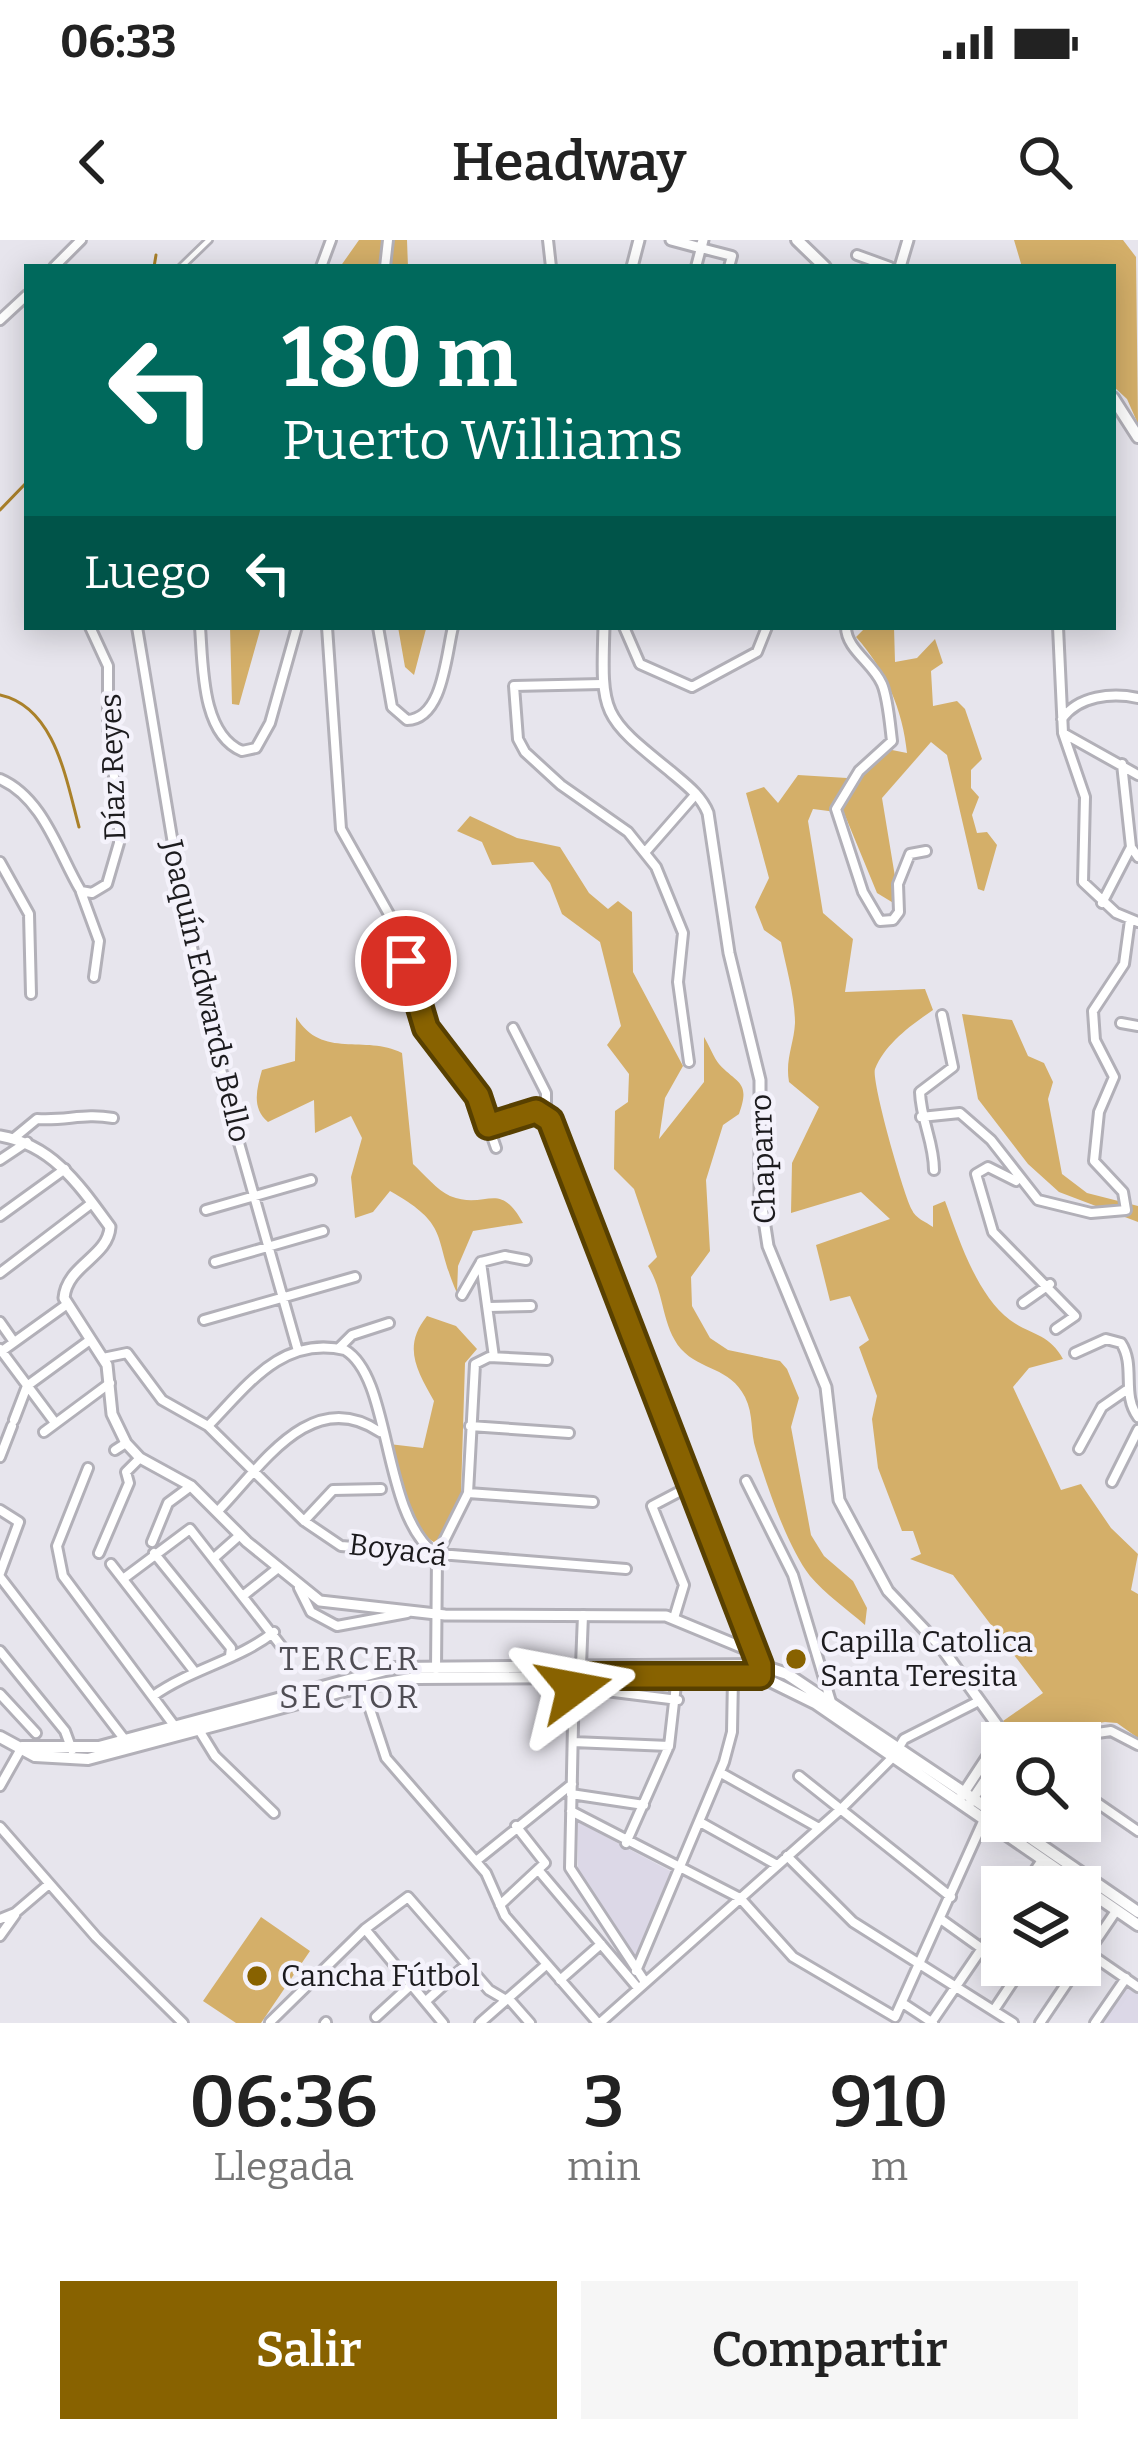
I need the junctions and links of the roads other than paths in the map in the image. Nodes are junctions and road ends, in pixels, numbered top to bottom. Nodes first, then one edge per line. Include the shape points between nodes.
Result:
1 (81, 240) edge
2 (209, 240) edge
3 (671, 240) edge
4 (797, 240) edge
5 (702, 244) edge
6 (857, 256) dead end
7 (57, 264) edge
8 (184, 264) edge
9 (730, 264) edge
10 (822, 264) edge
11 (881, 264) edge
12 (24, 298) edge
13 (0, 320) edge
14 (1116, 403) edge
15 (1138, 437) edge
16 (91, 630) edge
17 (137, 630) edge
18 (200, 630) edge
19 (296, 630) edge
20 (328, 630) edge
21 (379, 630) edge
22 (452, 630) edge
23 (604, 630) edge
24 (625, 630) edge
25 (766, 630) edge
26 (846, 630) edge
27 (1058, 630) edge
28 (602, 684) junction
29 (1138, 698) edge
30 (1061, 721) junction
31 (1063, 734) junction
32 (1122, 764) junction
33 (1138, 775) edge
34 (0, 779) edge
35 (696, 794) junction
36 (1131, 847) junction
37 (647, 850) junction
38 (926, 851) dead end
39 (1138, 857) edge
40 (0, 862) edge
41 (81, 891) junction
42 (1102, 903) junction
43 (1134, 921) edge
44 (94, 976) dead end
45 (31, 994) dead end
46 (942, 1015) dead end
47 (1121, 1022) dead end
48 (1138, 1026) edge
49 (513, 1028) dead end
50 (689, 1062) dead end
51 (546, 1115) junction
52 (921, 1117) junction
53 (113, 1118) dead end
54 (488, 1126) junction
55 (0, 1136) edge
56 (14, 1138) junction
57 (27, 1142) junction
58 (496, 1148) dead end
59 (0, 1160) edge
60 (65, 1169) junction
61 (934, 1170) dead end
62 (311, 1180) dead end
63 (1022, 1186) junction
64 (256, 1196) junction
65 (2, 1198) edge
66 (92, 1203) junction
67 (10, 1209) junction
68 (206, 1210) dead end
69 (0, 1216) edge
70 (323, 1232) dead end
71 (270, 1247) junction
72 (526, 1260) dead end
73 (215, 1262) dead end
74 (481, 1262) junction
75 (0, 1273) edge
76 (355, 1277) dead end
77 (1050, 1284) junction
78 (462, 1295) dead end
79 (284, 1297) junction
80 (1023, 1303) dead end
81 (66, 1305) junction
82 (531, 1306) dead end
83 (489, 1307) junction
84 (204, 1320) dead end
85 (0, 1322) edge
86 (389, 1323) dead end
87 (1056, 1329) dead end
88 (90, 1340) junction
89 (14, 1342) junction
90 (342, 1349) junction
91 (1, 1350) edge
92 (298, 1351) junction
93 (1075, 1352) dead end
94 (494, 1357) junction
95 (103, 1358) junction
96 (548, 1360) dead end
97 (110, 1383) junction
98 (27, 1386) junction
99 (1128, 1389) junction
100 (1138, 1417) edge
101 (52, 1420) junction
102 (208, 1426) junction
103 (470, 1426) junction
104 (1138, 1430) edge
105 (44, 1432) dead end
106 (381, 1432) junction
107 (568, 1432) dead end
108 (127, 1443) junction
109 (1079, 1449) dead end
110 (115, 1450) dead end
111 (0, 1456) edge
112 (140, 1458) junction
113 (88, 1468) dead end
114 (257, 1470) junction
115 (746, 1481) dead end
116 (1112, 1483) dead end
117 (692, 1485) junction
118 (190, 1486) junction
119 (381, 1489) dead end
120 (468, 1493) junction
121 (593, 1502) dead end
122 (0, 1510) edge
123 (218, 1511) junction
124 (304, 1521) junction
125 (240, 1535) junction
126 (153, 1548) junction
127 (99, 1553) dead end
128 (437, 1556) junction
129 (214, 1558) junction
130 (111, 1564) dead end
131 (278, 1568) junction
132 (626, 1569) dead end
133 (0, 1575) edge
134 (122, 1579) junction
135 (299, 1588) junction
136 (244, 1595) junction
137 (412, 1610) junction
138 (436, 1614) junction
139 (583, 1615) junction
140 (674, 1618) junction
141 (274, 1632) junction
142 (282, 1647) dead end
143 (0, 1651) edge
144 (230, 1655) junction
145 (759, 1665) junction
146 (194, 1671) junction
147 (436, 1671) junction
148 (576, 1674) junction
149 (733, 1675) junction
150 (677, 1676) junction
151 (361, 1680) junction
152 (0, 1694) edge
153 (153, 1696) junction
154 (678, 1700) junction
155 (979, 1701) junction
156 (831, 1702) junction
157 (994, 1722) edge
158 (199, 1730) junction
159 (176, 1731) junction
160 (1101, 1732) edge
161 (36, 1733) dead end
162 (0, 1738) edge
163 (125, 1740) junction
164 (573, 1742) junction
165 (1138, 1745) edge
166 (669, 1746) junction
167 (22, 1747) junction
168 (72, 1750) junction
169 (896, 1751) junction
170 (721, 1774) junction
171 (799, 1777) dead end
172 (981, 1779) edge
173 (981, 1781) edge
174 (0, 1786) edge
175 (572, 1789) junction
176 (966, 1800) junction
177 (644, 1805) junction
178 (1101, 1805) edge
179 (841, 1809) junction
180 (571, 1811) junction
181 (981, 1811) edge
182 (274, 1813) dead end
183 (700, 1822) junction
184 (516, 1826) junction
185 (0, 1827) edge
186 (819, 1828) junction
187 (981, 1829) edge
188 (1138, 1831) edge
189 (1019, 1842) edge
190 (1034, 1842) edge
191 (626, 1843) junction
192 (787, 1856) junction
193 (476, 1861) junction
194 (1042, 1861) junction
195 (777, 1865) junction
196 (1039, 1866) edge
197 (678, 1868) junction
198 (542, 1869) junction
199 (49, 1884) junction
200 (740, 1898) junction
201 (951, 1898) junction
202 (500, 1905) junction
203 (1119, 1905) junction
204 (1138, 1912) edge
205 (15, 1913) junction
206 (0, 1919) edge
207 (942, 1920) junction
208 (1138, 1925) edge
209 (1101, 1928) edge
210 (365, 1930) junction
211 (0, 1936) edge
212 (602, 1944) junction
213 (981, 1947) edge
214 (981, 1950) edge
215 (1101, 1961) edge
216 (924, 1963) junction
217 (467, 1964) junction
218 (546, 1964) junction
219 (636, 1971) junction
220 (1126, 1978) junction
221 (560, 1980) junction
222 (412, 1984) junction
223 (958, 1984) junction
224 (642, 1985) junction
225 (1010, 1986) edge
226 (1066, 1986) edge
227 (1138, 1987) edge
228 (507, 1999) junction
229 (426, 2001) junction
230 (904, 2004) junction
231 (994, 2010) junction
232 (376, 2017) dead end
233 (270, 2022) edge
234 (932, 2022) edge
235 (183, 2023) edge
236 (443, 2023) edge
237 (480, 2023) edge
238 (530, 2023) edge
239 (599, 2023) edge
240 (1013, 2023) edge
241 (1040, 2023) edge
242 (1095, 2023) edge

1 - 7 street
2 - 8 street
3 - 5 street
4 - 10 main road
5 - 9 street via 732,256
6 - 11 street
12 - 13 street
14 - 15 main road
16 - 41 street, Díaz Reyes via 110,680 120,831 106,884
17 - 64 street, Joaquín Edwards Bello via 186,922
18 - 19 street via 213,716 242,751 266,733
20 - 54 street via 335,809 348,850 399,932 426,1028 478,1096
21 - 22 street via 392,706 407,720 431,709
23 - 28 street
24 - 25 street via 640,664 677,685 702,683 757,652
26 - 38 street via 885,690 892,741 859,771 836,809 880,921 899,912 898,884 910,854
27 - 30 street
28 - 35 street via 620,731
28 - 37 street via 514,686 518,739
29 - 30 street via 1089,700
30 - 31 street
31 - 32 street
31 - 42 street via 1084,797 1080,875
32 - 33 street
32 - 36 street
34 - 41 street, Díaz Reyes via 65,851
35 - 37 street
35 - 155 street, Chaparro via 708,813 729,953 760,1080 768,1246 826,1387 839,1500 888,1591
36 - 39 street
36 - 42 street
37 - 50 street via 683,933 678,982
40 - 45 street via 29,914
41 - 44 street via 99,941
42 - 43 street
43 - 63 street via 1124,964 1096,1001 1092,1022 1114,1076 1099,1112 1094,1161 1128,1206 1111,1214 1050,1205
46 - 52 street via 953,1067 922,1087
47 - 48 street
49 - 51 street via 546,1094
51 - 54 street
51 - 117 street
52 - 61 street
52 - 63 street via 960,1113 991,1140
53 - 56 street via 37,1119
54 - 58 street
55 - 56 street
56 - 57 street
57 - 59 street
57 - 60 street
60 - 66 street
60 - 67 street
62 - 64 street
63 - 77 street via 985,1166 976,1174 993,1232
64 - 68 street
64 - 71 street, Joaquín Edwards Bello
65 - 67 street
66 - 75 street
66 - 81 street via 111,1232 68,1278
67 - 69 street
70 - 71 street
71 - 73 street
71 - 79 street, Joaquín Edwards Bello
72 - 74 street
74 - 78 street
74 - 83 street
76 - 79 street
77 - 80 street
77 - 87 street via 1075,1316
79 - 84 street
79 - 92 street, Joaquín Edwards Bello
81 - 88 street
81 - 89 street
82 - 83 street
83 - 94 street
85 - 89 street
86 - 90 street via 352,1335
88 - 95 street
88 - 98 street
89 - 91 street
90 - 92 street
90 - 106 street via 365,1369
91 - 98 street
92 - 102 street via 272,1361
93 - 99 street via 1106,1340 1124,1347
94 - 96 street
94 - 103 street via 476,1361
95 - 97 street
95 - 102 street, Boyacá via 127,1353 162,1400
97 - 101 street
97 - 108 street via 112,1414
98 - 101 street
98 - 111 street
99 - 100 street
99 - 109 street via 1102,1407
101 - 105 street
102 - 114 street, Boyacá
103 - 107 street
103 - 120 street
104 - 116 street
106 - 114 street via 361,1420 321,1418 289,1436
106 - 128 street via 409,1518
108 - 110 street
108 - 112 street
112 - 118 street
112 - 127 street via 126,1472 129,1483
113 - 153 street via 56,1552 74,1598
114 - 123 street
114 - 124 street, Boyacá
115 - 156 street via 794,1575
117 - 140 street via 652,1506 684,1585
117 - 145 street
118 - 123 street
118 - 126 street via 168,1503
119 - 124 street via 333,1490
120 - 121 street
120 - 128 street
122 - 133 street via 18,1518
123 - 125 street
124 - 128 street, Boyacá via 353,1550
125 - 129 street
125 - 131 street
126 - 129 street via 189,1528
126 - 134 street
126 - 144 street
128 - 132 street, Boyacá
128 - 138 street
129 - 136 street
130 - 134 street
131 - 135 street
131 - 136 street
133 - 163 street
134 - 146 street
135 - 137 street via 339,1606
135 - 137 street via 311,1612 337,1627
136 - 141 street
137 - 138 street
138 - 139 street
138 - 147 street
139 - 140 street
139 - 148 street
140 - 145 street
141 - 142 street
141 - 144 street via 246,1654
143 - 168 street
144 - 146 street
145 - 148 main road
145 - 149 main road
145 - 156 main road
145 - 169 main road
146 - 153 street
147 - 148 main road
147 - 151 main road
148 - 150 main road
148 - 154 street
148 - 164 street
149 - 150 main road
149 - 170 street
150 - 154 street
151 - 158 main road
151 - 159 main road
151 - 193 street via 386,1758
152 - 161 street
153 - 159 street
154 - 166 street
155 - 157 street, Chaparro
155 - 169 street
156 - 169 main road
158 - 159 main road
158 - 182 street via 214,1756
159 - 163 main road
159 - 167 main road via 74,1760
160 - 165 street
162 - 167 main road
163 - 168 main road
164 - 166 street
164 - 175 street
166 - 177 street
167 - 168 main road
167 - 174 street
169 - 176 main road
169 - 179 street
170 - 183 street
170 - 186 street
171 - 179 street
172 - 176 street
173 - 176 street
175 - 177 street
175 - 180 street
175 - 184 street
176 - 181 main road
177 - 191 street
178 - 188 street
179 - 186 street
179 - 201 street
180 - 191 street
180 - 219 street via 572,1875
183 - 195 street
183 - 197 street
184 - 193 street
184 - 198 street via 542,1855
185 - 199 street
186 - 192 street
187 - 201 street
189 - 194 main road
190 - 203 main road
191 - 197 street
192 - 195 street
192 - 216 street via 854,1922
193 - 202 street
194 - 196 street
194 - 203 main road
195 - 200 street
197 - 200 street
197 - 219 street
198 - 202 street
198 - 212 street
199 - 205 street
199 - 235 street
200 - 224 street
200 - 230 street via 805,1966 895,2018
201 - 207 street
202 - 218 street
203 - 204 main road
203 - 208 main road
203 - 209 street
205 - 206 street
205 - 211 street
207 - 213 street
207 - 216 street
210 - 217 street via 408,1897
210 - 222 street
210 - 233 street
212 - 221 street
212 - 224 street
214 - 223 street
215 - 220 street
216 - 223 street
216 - 230 street
217 - 228 street
217 - 229 street
218 - 221 street
218 - 228 street
219 - 224 street
220 - 227 street
220 - 242 street
221 - 239 street
222 - 229 street
222 - 232 street
223 - 231 street
223 - 234 street
224 - 239 street
225 - 231 street
226 - 241 street
228 - 237 street
228 - 238 street
229 - 236 street
230 - 234 street
231 - 240 street

